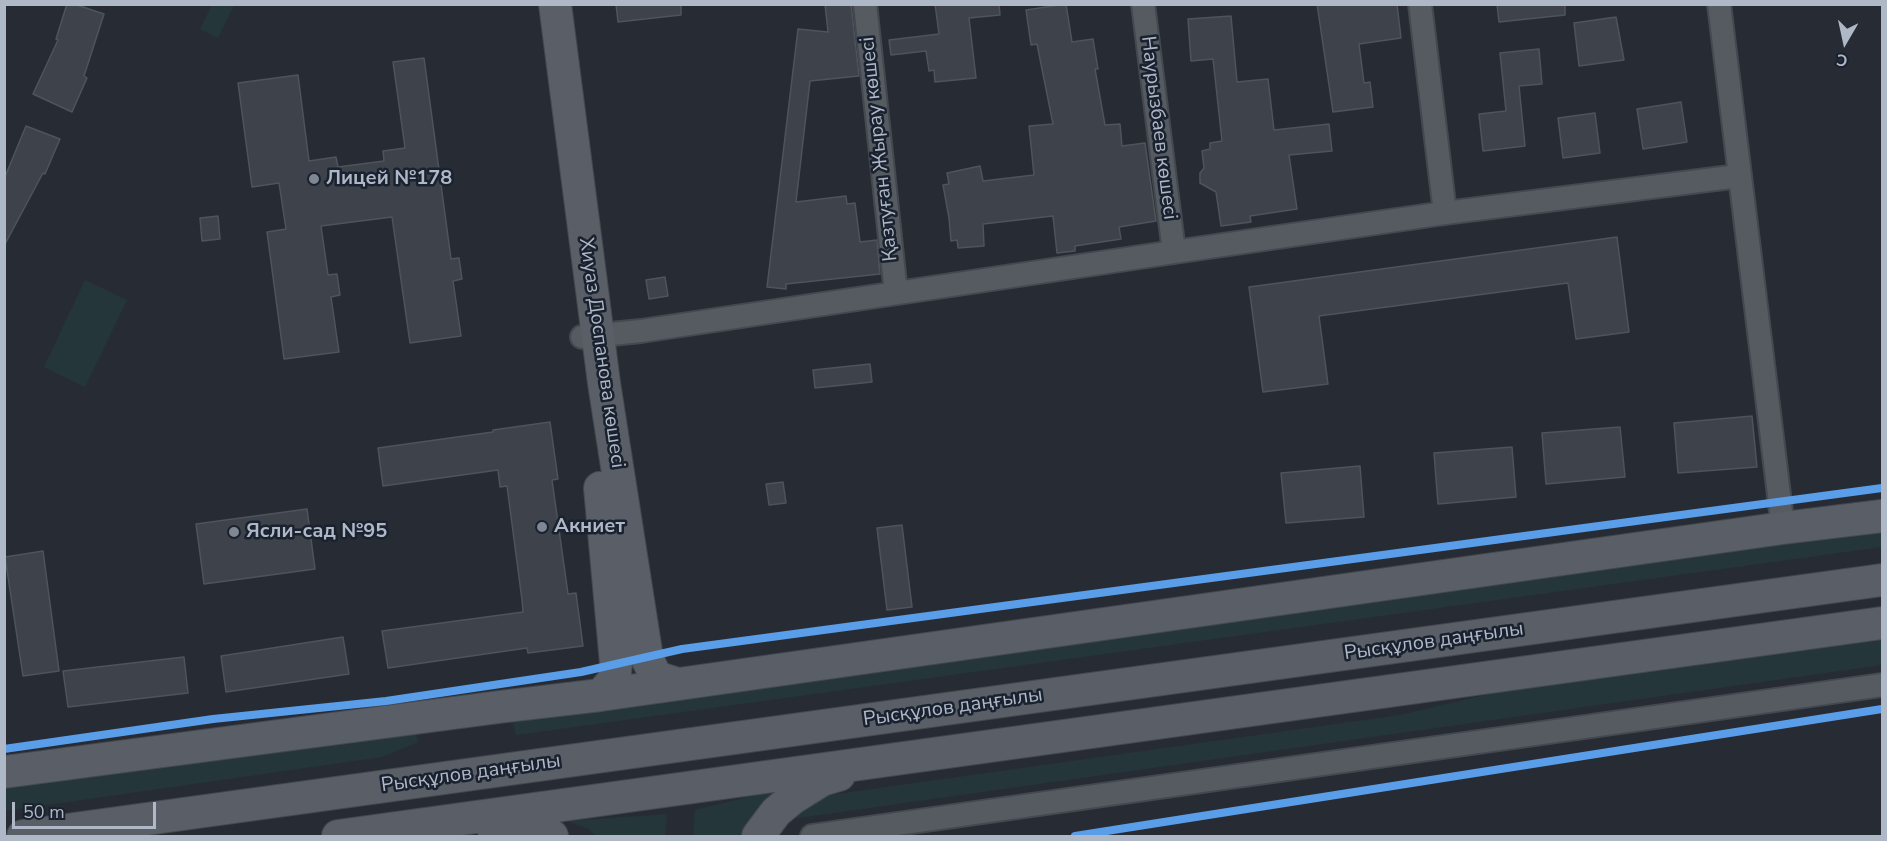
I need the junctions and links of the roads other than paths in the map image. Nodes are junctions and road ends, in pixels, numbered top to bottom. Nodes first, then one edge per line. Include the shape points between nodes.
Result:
1 (540, 4) edge
2 (555, 4) edge
3 (865, 4) edge
4 (1143, 4) edge
5 (1420, 4) edge
6 (1719, 4) edge
7 (1739, 176) junction
8 (1445, 213) junction
9 (1174, 252) junction
10 (896, 293) junction
11 (590, 336) junction
12 (1882, 516) edge
13 (1784, 528) junction
14 (1882, 580) edge
15 (1882, 623) edge
16 (677, 684) junction
17 (1882, 685) edge
18 (601, 695) junction
19 (886, 759) junction
20 (4, 772) edge
21 (393, 830) junction
22 (34, 836) edge
23 (338, 837) edge
24 (552, 837) edge
25 (758, 837) edge
26 (812, 837) edge

1 - 11 street, Хиуаз Доспанова көшесі
2 - 11 street, Хиуаз Доспанова көшесі
3 - 10 street, Қазтуған Жырау көшесі
4 - 9 street, Наурызбаев көшесі
5 - 8 street
6 - 7 street
7 - 8 street
7 - 13 street
8 - 9 street
9 - 10 street
10 - 11 street
11 - 16 street, Хиуаз Доспанова көшесі via 608,415 647,658 656,677
11 - 18 street, Хиуаз Доспанова көшесі via 616,663 614,680
12 - 13 street
13 - 16 street
14 - 22 street, Рысқұлов даңғылы
15 - 19 street
16 - 18 street
17 - 26 street
18 - 20 street
19 - 21 street
19 - 25 street via 822,780 776,813
21 - 23 street
21 - 24 street via 520,828

